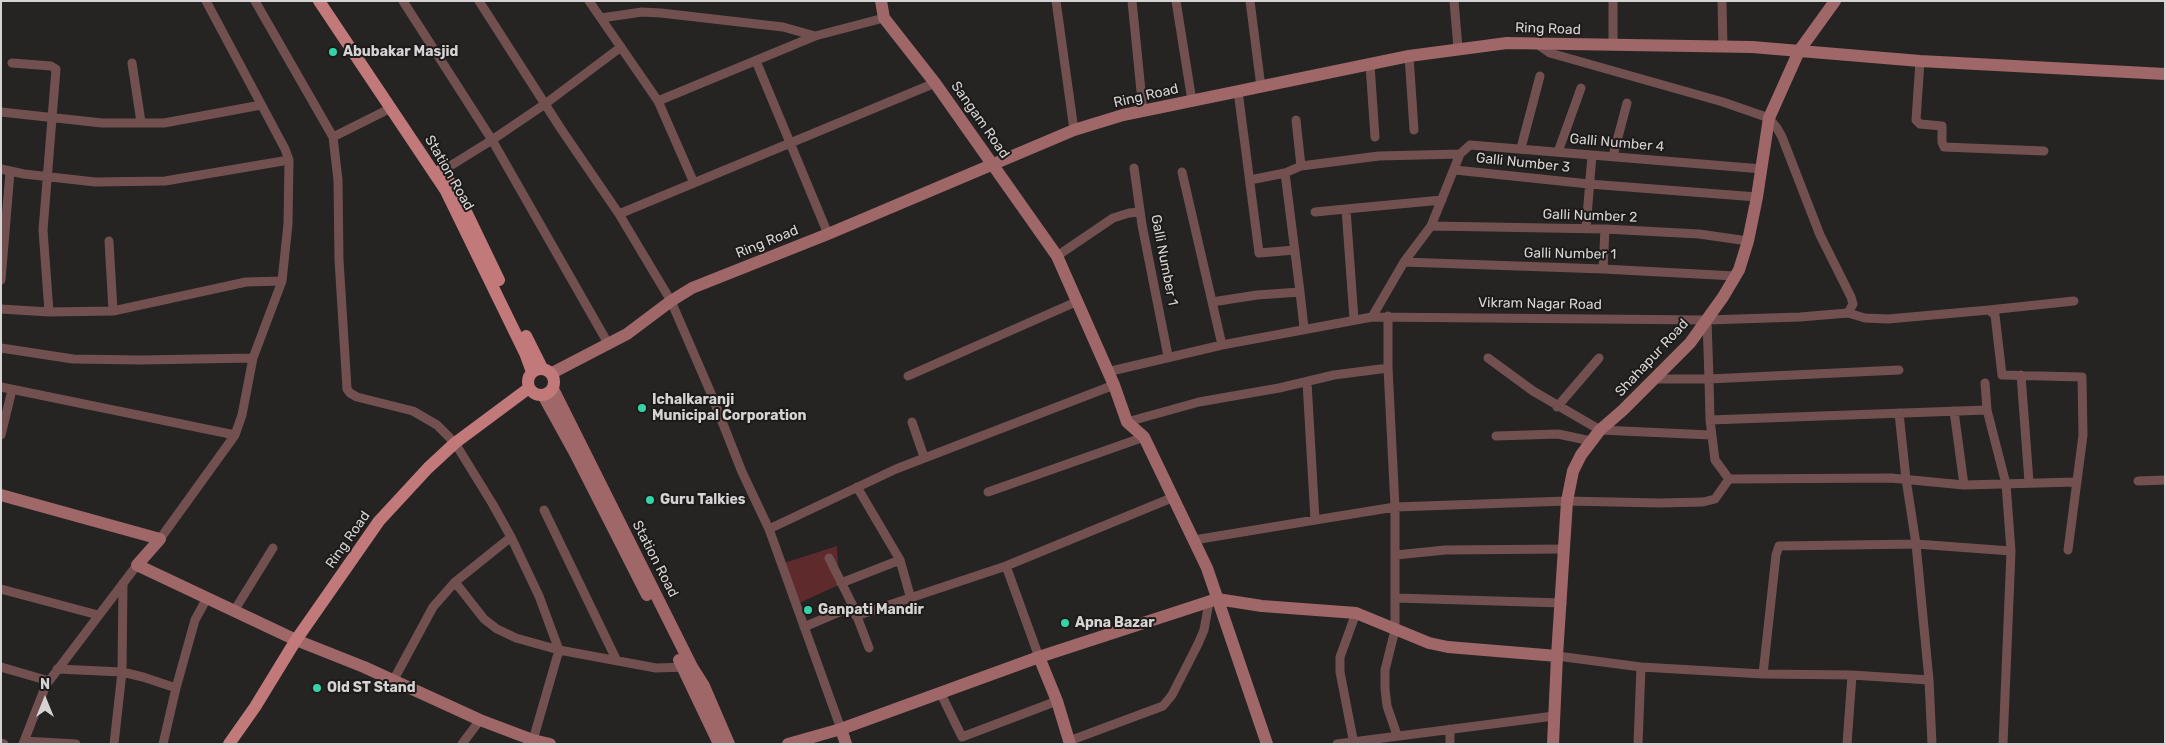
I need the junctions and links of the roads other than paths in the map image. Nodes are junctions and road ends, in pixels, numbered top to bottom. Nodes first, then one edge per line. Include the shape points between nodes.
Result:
1 (206, 1) edge
2 (255, 1) edge
3 (319, 1) edge
4 (328, 1) edge
5 (403, 1) edge
6 (479, 1) edge
7 (589, 1) edge
8 (881, 1) edge
9 (1056, 1) edge
10 (1132, 1) edge
11 (1176, 1) edge
12 (1250, 1) edge
13 (1454, 1) edge
14 (1613, 1) edge
15 (1722, 1) edge
16 (1835, 1) edge
17 (601, 18) junction
18 (884, 18) junction
19 (815, 36) junction
20 (1537, 44) junction
21 (1613, 45) junction
22 (621, 47) junction
23 (1723, 47) junction
24 (1458, 48) junction
25 (1799, 51) junction
26 (1409, 56) junction
27 (756, 61) junction
28 (132, 62) dead end
29 (1920, 62) junction
30 (12, 63) dead end
31 (1370, 65) junction
32 (2163, 74) edge
33 (1540, 76) dead end
34 (935, 83) junction
35 (1261, 87) junction
36 (1581, 88) dead end
37 (1238, 91) junction
38 (658, 101) junction
39 (1192, 101) junction
40 (1628, 103) dead end
41 (545, 104) junction
42 (261, 105) junction
43 (391, 108) junction
44 (1143, 111) junction
45 (1, 112) edge
46 (51, 118) junction
47 (1769, 118) junction
48 (1296, 120) dead end
49 (141, 122) junction
50 (1074, 130) junction
51 (1414, 130) dead end
52 (333, 136) junction
53 (1375, 136) dead end
54 (492, 140) junction
55 (792, 144) junction
56 (1521, 148) junction
57 (2044, 151) dead end
58 (1558, 152) junction
59 (1460, 154) junction
60 (1592, 155) junction
61 (1613, 156) junction
62 (288, 160) junction
63 (992, 164) junction
64 (1301, 166) junction
65 (1134, 168) dead end
66 (1762, 168) junction
67 (442, 170) junction
68 (1455, 170) junction
69 (6, 171) edge
70 (1182, 172) dead end
71 (1285, 173) junction
72 (48, 177) junction
73 (1250, 180) junction
74 (694, 183) junction
75 (1589, 184) junction
76 (1757, 197) junction
77 (1442, 200) junction
78 (1346, 209) junction
79 (1140, 212) junction
80 (1315, 212) dead end
81 (619, 214) junction
82 (1432, 226) junction
83 (1586, 229) junction
84 (1605, 229) junction
85 (828, 234) junction
86 (109, 241) dead end
87 (1748, 241) junction
88 (1295, 250) junction
89 (1057, 256) junction
90 (1404, 262) junction
91 (1603, 268) junction
92 (1735, 276) junction
93 (1, 280) edge
94 (282, 282) junction
95 (1300, 292) junction
96 (1078, 300) junction
97 (671, 301) junction
98 (2074, 301) dead end
99 (1212, 302) junction
100 (1, 310) edge
101 (1989, 310) junction
102 (113, 311) junction
103 (49, 312) junction
104 (1848, 313) junction
105 (1388, 316) junction
106 (1372, 317) junction
107 (1354, 319) junction
108 (1707, 320) junction
109 (1304, 328) junction
110 (1222, 344) junction
111 (609, 345) junction
112 (1, 348) edge
113 (1168, 356) junction
114 (254, 358) junction
115 (1488, 358) dead end
116 (1599, 358) dead end
117 (1388, 368) junction
118 (1899, 370) dead end
119 (542, 371) junction
120 (1107, 372) junction
121 (2021, 375) junction
122 (908, 376) dead end
123 (1654, 379) junction
124 (1709, 379) junction
125 (1307, 382) junction
126 (1985, 383) dead end
127 (1114, 385) junction
128 (1, 387) edge
129 (529, 388) junction
130 (12, 390) junction
131 (548, 392) junction
132 (1557, 406) junction
133 (1987, 410) junction
134 (1954, 411) junction
135 (1899, 414) junction
136 (1710, 420) junction
137 (912, 422) dead end
138 (1127, 422) junction
139 (1600, 430) junction
140 (1, 435) edge
141 (235, 435) junction
142 (1711, 435) junction
143 (1496, 436) dead end
144 (1144, 437) junction
145 (1591, 441) junction
146 (455, 444) junction
147 (924, 457) junction
148 (1729, 479) junction
149 (1906, 479) junction
150 (2165, 480) edge
151 (2138, 481) dead end
152 (2029, 482) junction
153 (2076, 482) junction
154 (2006, 484) junction
155 (1964, 485) junction
156 (857, 487) junction
157 (988, 492) dead end
158 (1, 495) edge
159 (1174, 497) junction
160 (1567, 501) junction
161 (1395, 507) junction
162 (544, 510) dead end
163 (1315, 520) junction
164 (769, 529) junction
165 (510, 537) junction
166 (160, 539) junction
167 (1194, 540) junction
168 (1916, 544) junction
169 (273, 548) dead end
170 (1565, 549) junction
171 (2068, 550) dead end
172 (2011, 551) junction
173 (1396, 555) junction
174 (830, 558) dead end
175 (900, 560) junction
176 (137, 565) junction
177 (1006, 566) junction
178 (124, 582) junction
179 (455, 582) junction
180 (841, 583) junction
181 (1, 590) edge
182 (207, 598) junction
183 (911, 598) junction
184 (1396, 598) junction
185 (1213, 601) junction
186 (1562, 603) junction
187 (853, 606) junction
188 (234, 611) junction
189 (1356, 613) junction
190 (98, 615) junction
191 (856, 616) junction
192 (804, 627) junction
193 (1395, 630) junction
194 (296, 640) junction
195 (869, 648) dead end
196 (560, 650) junction
197 (1557, 656) junction
198 (1039, 657) junction
199 (617, 661) junction
200 (687, 667) junction
201 (1641, 667) junction
202 (1, 668) edge
203 (57, 669) junction
204 (122, 672) junction
205 (1763, 674) junction
206 (1852, 675) junction
207 (1929, 680) junction
208 (49, 681) junction
209 (393, 681) junction
210 (176, 688) junction
211 (941, 694) junction
212 (1057, 701) junction
213 (1554, 716) junction
214 (480, 720) junction
215 (841, 729) junction
216 (1450, 729) junction
217 (1397, 736) junction
218 (533, 740) junction
219 (23, 742) edge
220 (1069, 742) edge
221 (1354, 742) edge
222 (76, 744) edge
223 (114, 744) edge
224 (163, 744) edge
225 (228, 744) edge
226 (462, 744) edge
227 (550, 744) edge
228 (719, 744) edge
229 (729, 744) edge
230 (788, 744) edge
231 (846, 744) edge
232 (1267, 744) edge
233 (1337, 744) edge
234 (1450, 744) edge
235 (1553, 744) edge
236 (1638, 744) edge
237 (1847, 744) edge
238 (1932, 744) edge
239 (2003, 744) edge

1 - 42 street
2 - 52 street
3 - 43 main road, Station Road
4 - 67 main road, Station Road
5 - 54 street
6 - 41 street
7 - 17 street
8 - 18 main road, Sangam Road
9 - 50 street
10 - 44 street
11 - 39 street
12 - 35 street
13 - 24 street
14 - 21 street
15 - 23 street
16 - 25 main road, Shahapur Road
17 - 19 street via 642,12 661,13 784,27
17 - 22 street
18 - 19 street
18 - 34 main road, Sangam Road
19 - 27 street
20 - 21 main road, Ring Road
20 - 24 main road, Ring Road via 1506,43
20 - 47 street via 1550,53
21 - 23 main road, Ring Road
22 - 38 street
22 - 41 street
23 - 25 main road, Ring Road
24 - 26 main road, Ring Road
25 - 29 main road, Ring Road
25 - 47 main road, Shahapur Road
26 - 31 main road, Ring Road
26 - 51 street
27 - 38 street
27 - 55 street
28 - 49 street
29 - 32 main road, Ring Road
29 - 57 street via 1916,120 1920,124 1942,126 1944,147
30 - 46 street via 54,67
31 - 35 main road, Ring Road
31 - 53 street
33 - 56 street
34 - 55 street
34 - 63 main road, Sangam Road
35 - 37 main road, Ring Road
36 - 58 street
37 - 39 main road, Ring Road
37 - 73 street
38 - 74 street
39 - 44 main road, Ring Road
40 - 61 street
41 - 54 street
41 - 81 street
42 - 49 street via 164,123
42 - 62 street
43 - 52 street
43 - 119 main road, Station Road via 446,192 525,353
44 - 50 main road, Ring Road
45 - 46 street
46 - 49 street
46 - 72 street
47 - 66 main road, Shahapur Road
47 - 104 street via 1782,137 1820,235 1851,297 1853,304
48 - 64 street
50 - 63 main road, Ring Road
52 - 146 street via 338,180 347,389 357,397 413,411 437,425
54 - 67 street
54 - 111 street
55 - 74 street
55 - 85 street
56 - 58 street, Galli Number 4
56 - 59 street, Galli Number 4 via 1470,145
58 - 60 street, Galli Number 4
59 - 64 street via 1379,156
59 - 68 street
60 - 61 street, Galli Number 4
60 - 75 street
61 - 66 street, Galli Number 4
62 - 72 street via 165,181 95,182
62 - 94 street via 288,224
63 - 85 main road, Ring Road
63 - 89 main road, Sangam Road
64 - 71 street
65 - 79 street, Galli Number 1
66 - 76 main road, Shahapur Road
67 - 119 main road, Station Road via 460,198
68 - 75 street, Galli Number 3
68 - 77 street
69 - 72 street
69 - 93 street
70 - 99 street
71 - 73 street
71 - 88 street
72 - 103 street via 43,230
73 - 88 street via 1259,253
74 - 81 street
75 - 76 street, Galli Number 3
75 - 83 street
76 - 87 main road, Shahapur Road
77 - 78 street
77 - 82 street
78 - 80 street
78 - 107 street
79 - 89 street via 1113,218
79 - 113 street, Galli Number 1
81 - 97 street
82 - 83 street, Galli Number 2
82 - 90 street
83 - 84 street, Galli Number 2
84 - 87 street, Galli Number 2 via 1699,234
84 - 91 street
85 - 97 main road, Ring Road via 692,288
86 - 102 street
87 - 92 main road, Shahapur Road
88 - 95 street
89 - 96 main road, Sangam Road
90 - 91 street, Galli Number 1
90 - 106 street
91 - 92 street, Galli Number 1
92 - 108 main road, Shahapur Road
94 - 102 street via 246,282
94 - 114 street
95 - 99 street
95 - 109 street
96 - 120 main road, Sangam Road
96 - 122 street
97 - 111 main road, Ring Road
97 - 164 street
98 - 101 street, Vikram Nagar Road
99 - 110 street
100 - 103 street
101 - 104 street, Vikram Nagar Road via 1888,319
101 - 121 street via 1995,315 2002,374
102 - 103 street
104 - 108 street, Vikram Nagar Road
105 - 106 street, Vikram Nagar Road
105 - 108 street, Vikram Nagar Road
105 - 117 street
106 - 107 street, Vikram Nagar Road
107 - 109 street, Vikram Nagar Road
108 - 123 main road, Shahapur Road via 1690,343
108 - 124 street
109 - 110 street, Vikram Nagar Road
110 - 113 street, Vikram Nagar Road
111 - 119 main road, Ring Road
112 - 114 street via 73,358
113 - 120 street, Vikram Nagar Road
114 - 141 street
115 - 132 street
116 - 132 street
117 - 125 street via 1334,374
117 - 161 street
118 - 124 street
119 - 129 main road via 528,382
119 - 131 main road via 554,379
120 - 127 main road, Sangam Road
121 - 152 street
121 - 153 street via 2082,377 2084,435
123 - 124 street
123 - 139 main road, Shahapur Road
124 - 136 street
125 - 138 street via 1199,402
125 - 163 street
126 - 133 street
127 - 138 main road, Sangam Road
127 - 147 street
128 - 130 street
129 - 131 main road via 532,392
129 - 146 main road, Ring Road
130 - 140 street
130 - 141 street
131 - 200 main road, Station Road
132 - 139 street
133 - 134 street
133 - 154 street
134 - 135 street
134 - 155 street
135 - 136 street
135 - 149 street
136 - 142 street
137 - 147 street
138 - 144 main road
139 - 142 street
139 - 145 main road, Shahapur Road
141 - 166 street
142 - 148 street via 1716,460
143 - 145 street via 1558,434
144 - 157 street
144 - 159 main road
145 - 160 main road, Shahapur Road via 1573,472
146 - 165 street
146 - 194 main road, Ring Road via 379,521
147 - 156 street
148 - 149 street
148 - 160 street via 1714,499 1703,502
149 - 155 street
149 - 168 street
150 - 151 street
152 - 153 street
152 - 154 street
153 - 171 street
154 - 155 street
154 - 172 street
156 - 164 street
156 - 175 street
158 - 166 main road
159 - 167 main road
159 - 177 street
160 - 161 street
160 - 170 main road, Shahapur Road
161 - 163 street
161 - 173 street
162 - 199 street
163 - 167 street
164 - 192 street
165 - 179 street
165 - 196 street via 539,596
166 - 176 main road
167 - 185 main road via 1207,568
168 - 172 street
168 - 205 street via 1779,546
168 - 207 street
169 - 188 street
170 - 173 street via 1445,550
170 - 186 main road, Shahapur Road
172 - 239 street
173 - 184 street
174 - 180 street
175 - 180 street
175 - 183 street
176 - 178 street
176 - 182 main road
177 - 183 street
177 - 198 street
178 - 190 street
178 - 204 street
179 - 196 street via 484,619 498,629 516,638
179 - 209 street via 433,607
180 - 187 street
181 - 190 street
182 - 188 main road
182 - 210 street via 195,620
183 - 191 street
184 - 186 street
184 - 193 street
185 - 189 main road
185 - 198 main road
185 - 220 street via 1201,637 1172,695 1163,706
185 - 232 main road
186 - 197 main road, Shahapur Road
187 - 191 street
187 - 192 street
188 - 194 main road
189 - 193 main road
189 - 221 street via 1340,657
190 - 203 street
191 - 195 street
192 - 215 street
193 - 197 main road via 1448,647
193 - 217 street via 1385,689 1389,715
194 - 209 main road
194 - 225 main road, Ring Road
196 - 199 street
196 - 218 street
197 - 201 street
197 - 213 main road, Shahapur Road
198 - 211 main road
198 - 212 main road
199 - 200 street via 656,668
200 - 228 main road, Station Road
200 - 229 main road, Station Road via 704,686
201 - 205 street
201 - 236 street
202 - 208 street
203 - 204 street
203 - 208 street
204 - 210 street
204 - 223 street
205 - 206 street
206 - 207 street
206 - 237 street
207 - 238 street
208 - 219 street
209 - 214 main road
210 - 224 street
211 - 212 street via 962,737
211 - 215 main road
212 - 220 main road
213 - 216 street
213 - 235 main road, Shahapur Road
214 - 218 main road
214 - 226 street
215 - 230 main road
215 - 231 main road
216 - 217 street
216 - 234 street
217 - 221 street
218 - 227 main road
219 - 222 street
221 - 233 street

